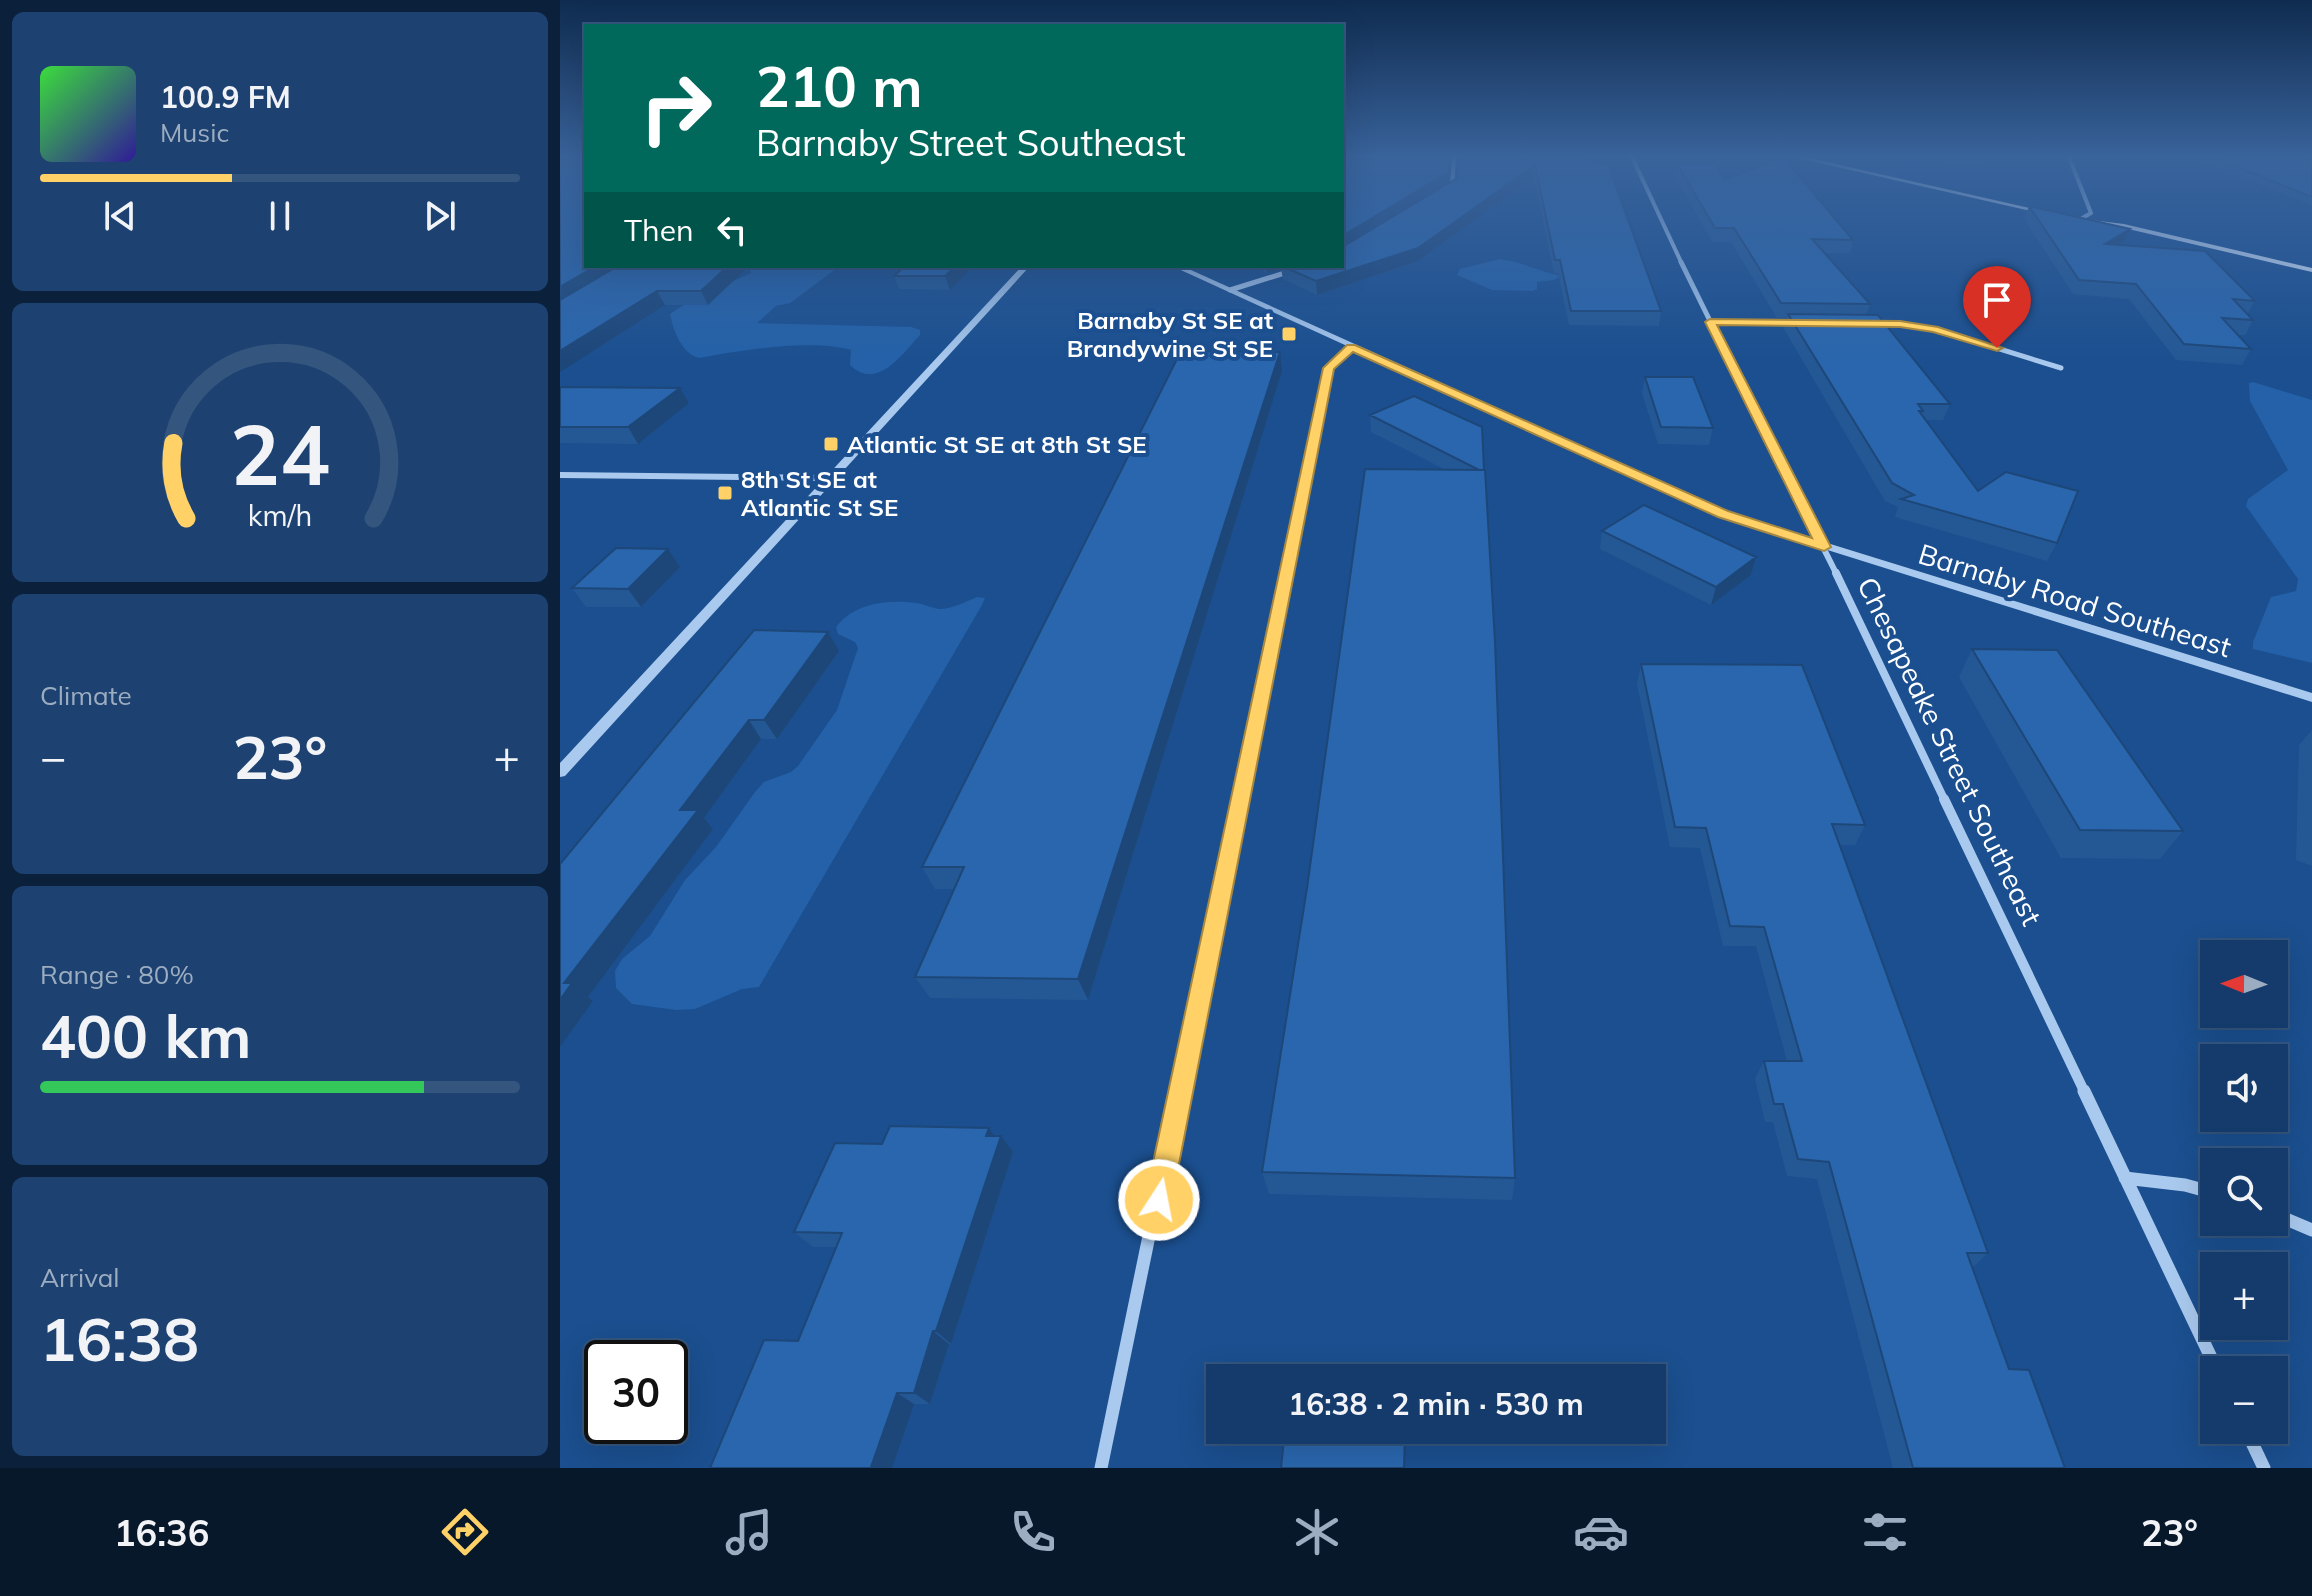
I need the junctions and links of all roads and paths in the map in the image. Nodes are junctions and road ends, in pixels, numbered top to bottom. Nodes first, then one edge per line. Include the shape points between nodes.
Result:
1 (1664, 226) edge
2 (2092, 226) edge
3 (1024, 268) edge
4 (1180, 268) edge
5 (1301, 268) edge
6 (2312, 270) edge
7 (1230, 290) junction
8 (1710, 322) junction
9 (1801, 322) edge
10 (1865, 322) edge
11 (1351, 347) junction
12 (2061, 368) dead end
13 (560, 475) edge
14 (830, 478) junction
15 (1824, 547) junction
16 (2312, 698) edge
17 (560, 772) edge
18 (2125, 1178) junction
19 (2200, 1189) edge
20 (2288, 1220) edge
21 (2312, 1230) edge
22 (2210, 1356) edge
23 (2253, 1444) edge
24 (1101, 1468) edge
25 (2264, 1468) edge

1 - 8 street, Chesapeake Street Southeast
2 - 6 main road
3 - 14 street
4 - 7 street, Barnaby Road Southeast
5 - 7 street
7 - 11 street, Barnaby Road Southeast
8 - 9 street
8 - 15 street, Chesapeake Street Southeast
10 - 12 street via 1935,329
11 - 15 street, Barnaby Road Southeast via 1723,514
11 - 24 street via 1329,368
13 - 14 street
14 - 17 street
15 - 16 street, Barnaby Road Southeast
15 - 18 street, Chesapeake Street Southeast
18 - 19 street
18 - 22 street, Chesapeake Street Southeast
20 - 21 street
23 - 25 street

